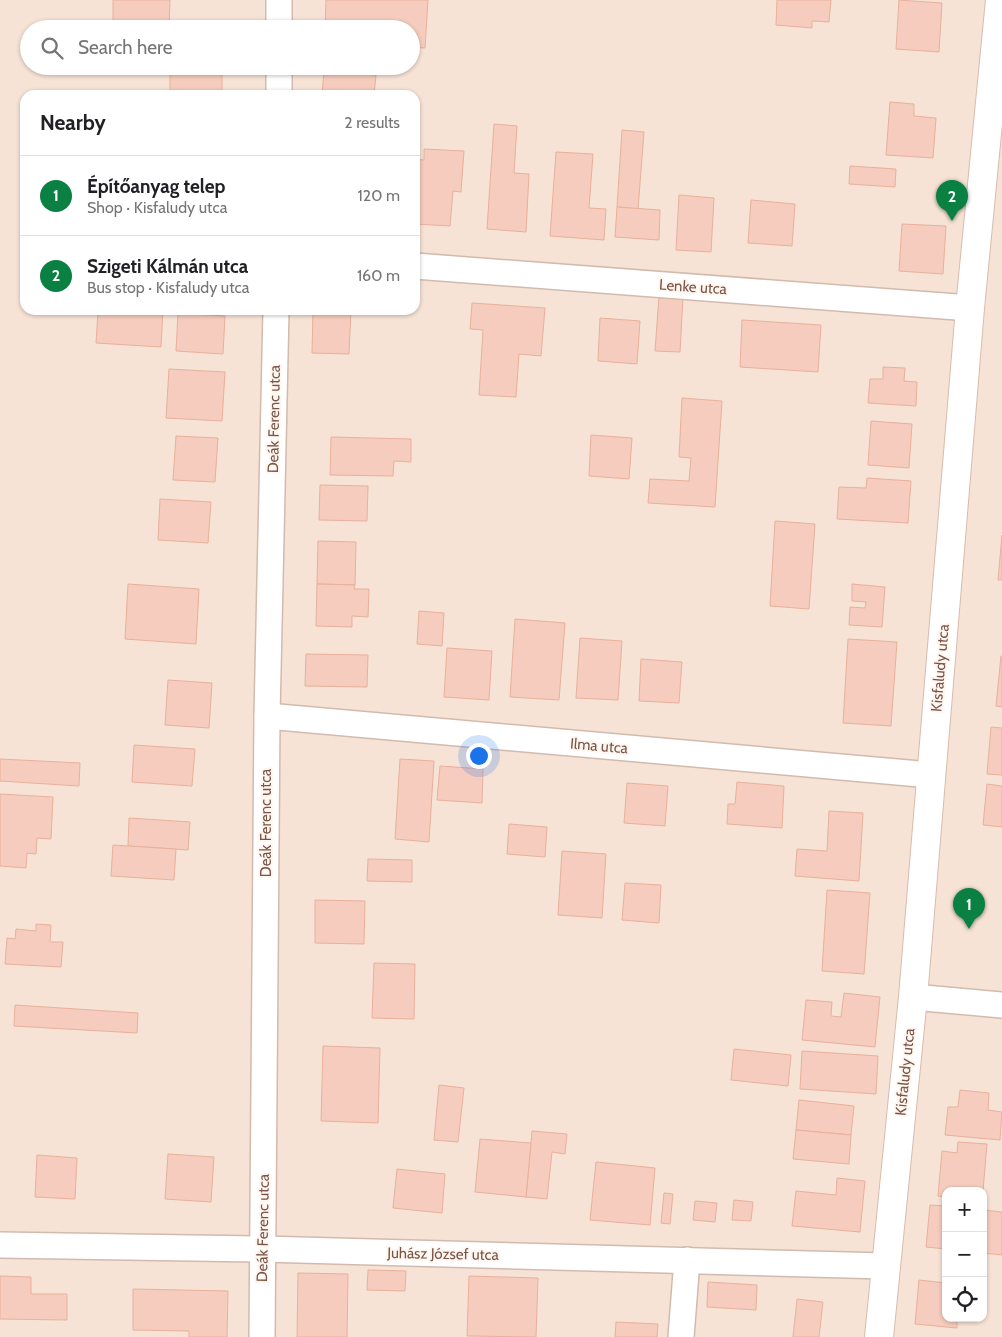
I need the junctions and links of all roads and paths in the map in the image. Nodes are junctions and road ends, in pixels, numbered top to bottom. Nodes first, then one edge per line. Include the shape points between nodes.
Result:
1 (279, 0) edge
2 (1000, 0) edge
3 (279, 20) edge
4 (279, 75) edge
5 (278, 90) edge
6 (420, 266) edge
7 (970, 308) junction
8 (276, 315) edge
9 (267, 716) junction
10 (931, 776) junction
11 (913, 997) junction
12 (1002, 1005) edge
13 (0, 1246) edge
14 (263, 1249) junction
15 (687, 1260) junction
16 (885, 1266) junction
17 (262, 1337) edge
18 (681, 1337) edge
19 (879, 1337) edge

1 - 3 street
2 - 7 street, Kisfaludy utca
4 - 5 street
6 - 7 street, Lenke utca
7 - 10 street, Kisfaludy utca
8 - 9 street, Deák Ferenc utca
9 - 10 street, Ilma utca
9 - 14 street, Deák Ferenc utca
10 - 11 street, Kisfaludy utca
11 - 12 street
11 - 16 street, Kisfaludy utca
13 - 14 street, Juhász József utca
14 - 15 street, Juhász József utca
14 - 17 street, Deák Ferenc utca
15 - 16 street, Juhász József utca
15 - 18 street
16 - 19 street, Kisfaludy utca

